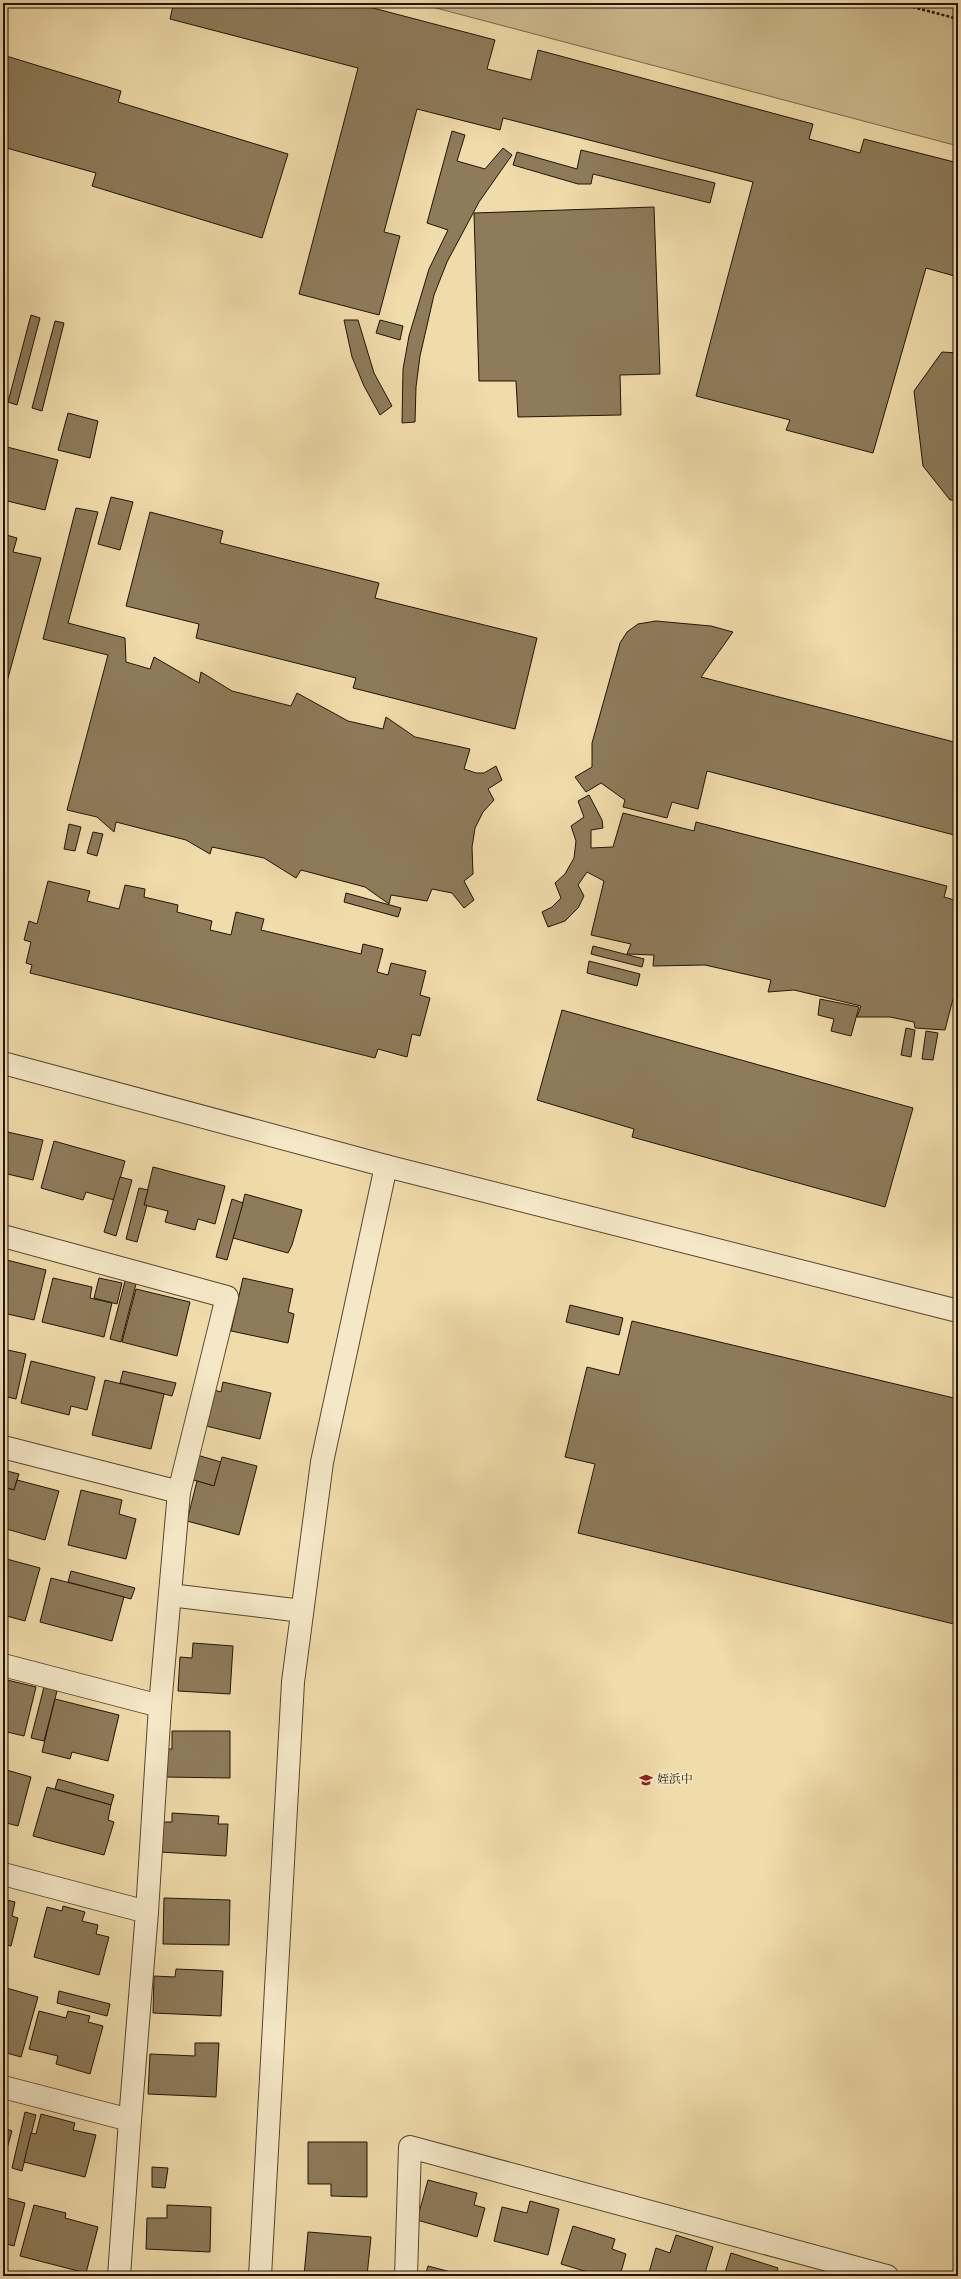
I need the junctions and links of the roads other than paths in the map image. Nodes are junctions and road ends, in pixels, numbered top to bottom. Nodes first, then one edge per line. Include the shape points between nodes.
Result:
1 (3, 1063) edge
2 (386, 1166) junction
3 (3, 1236) edge
4 (958, 1311) edge
5 (3, 1448) edge
6 (179, 1492) junction
7 (170, 1595) junction
8 (302, 1611) junction
9 (3, 1665) edge
10 (160, 1706) junction
11 (3, 1874) edge
12 (147, 1912) junction
13 (3, 2087) edge
14 (130, 2120) junction
15 (120, 2276) edge
16 (260, 2276) edge
17 (406, 2276) edge
18 (887, 2276) edge

1 - 2 street
2 - 4 street
2 - 8 street via 322,1462
3 - 6 street via 227,1297
5 - 6 street
6 - 7 street
7 - 8 street
7 - 10 street
8 - 16 street via 292,1690
9 - 10 street
10 - 12 street
11 - 12 street
12 - 14 street
13 - 14 street
14 - 15 street
17 - 18 street via 410,2147

